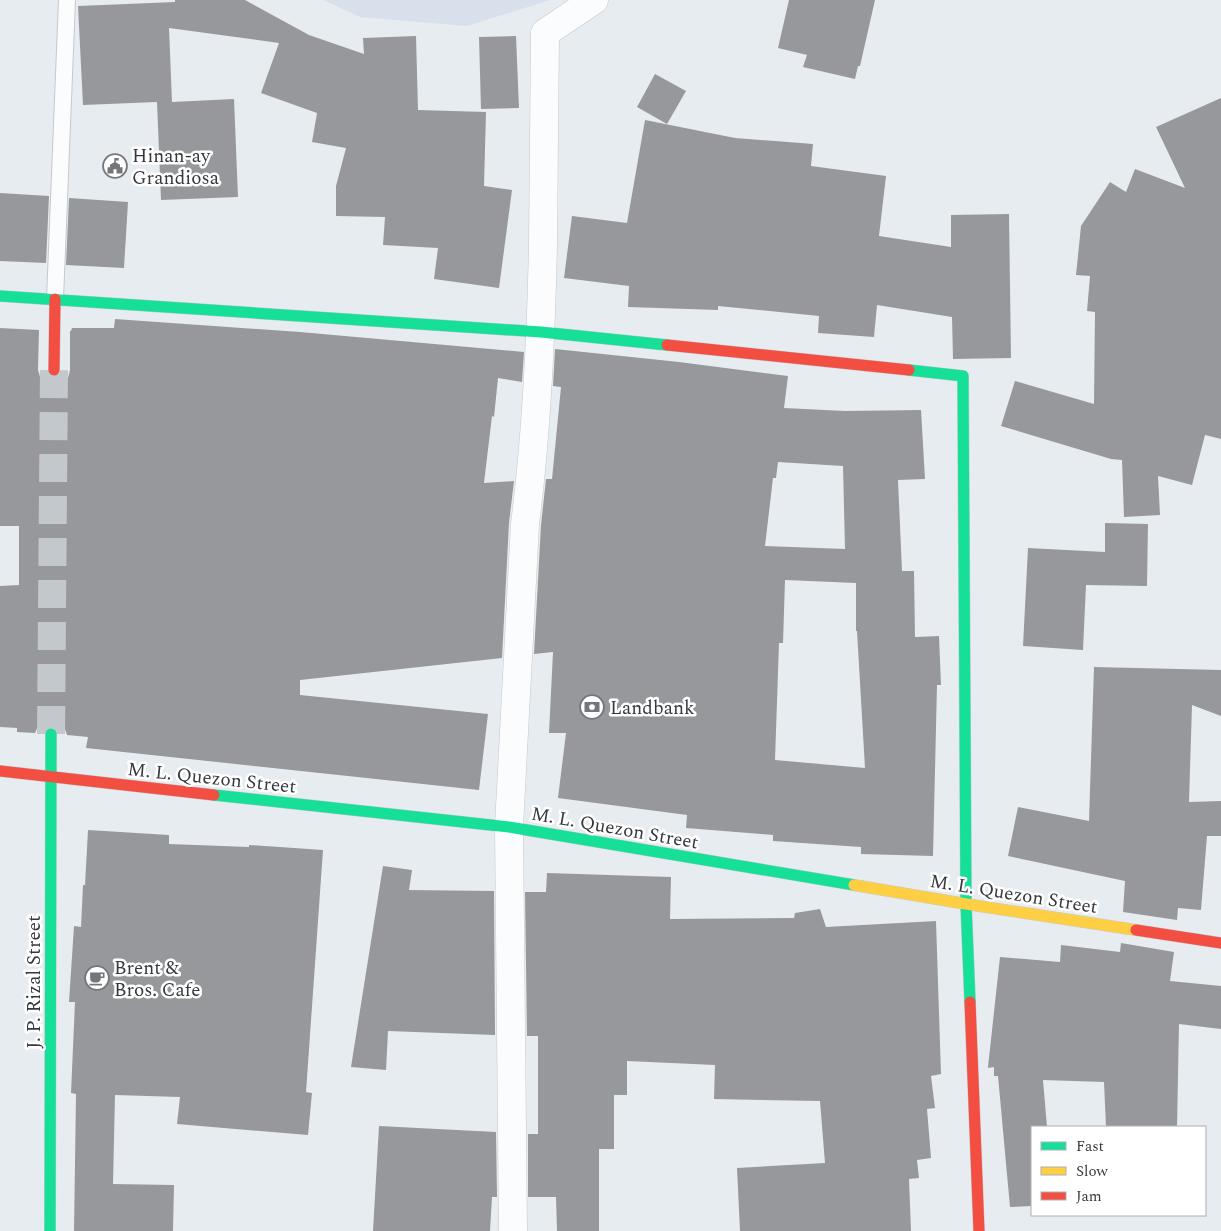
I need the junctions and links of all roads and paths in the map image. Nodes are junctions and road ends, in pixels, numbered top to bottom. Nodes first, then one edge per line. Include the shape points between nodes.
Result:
1 (67, 0) edge
2 (594, 0) edge
3 (0, 296) edge
4 (55, 299) junction
5 (541, 332) junction
6 (54, 370) tunnel mouth
7 (51, 734) tunnel mouth
8 (0, 771) edge
9 (50, 777) junction
10 (509, 827) junction
11 (966, 904) junction
12 (1221, 943) edge
13 (50, 1231) edge
14 (513, 1231) edge
15 (979, 1231) edge

1 - 4 lane
2 - 5 street via 545,34
3 - 4 street
4 - 5 street
4 - 6 street
5 - 10 street via 525,524
5 - 11 street via 963,376
7 - 9 street, J. P. Rizal Street
8 - 9 street, M. L. Quezon Street
9 - 10 street, M. L. Quezon Street
9 - 13 street, J. P. Rizal Street
10 - 11 street, M. L. Quezon Street
10 - 14 street
11 - 12 street, M. L. Quezon Street
11 - 15 street

